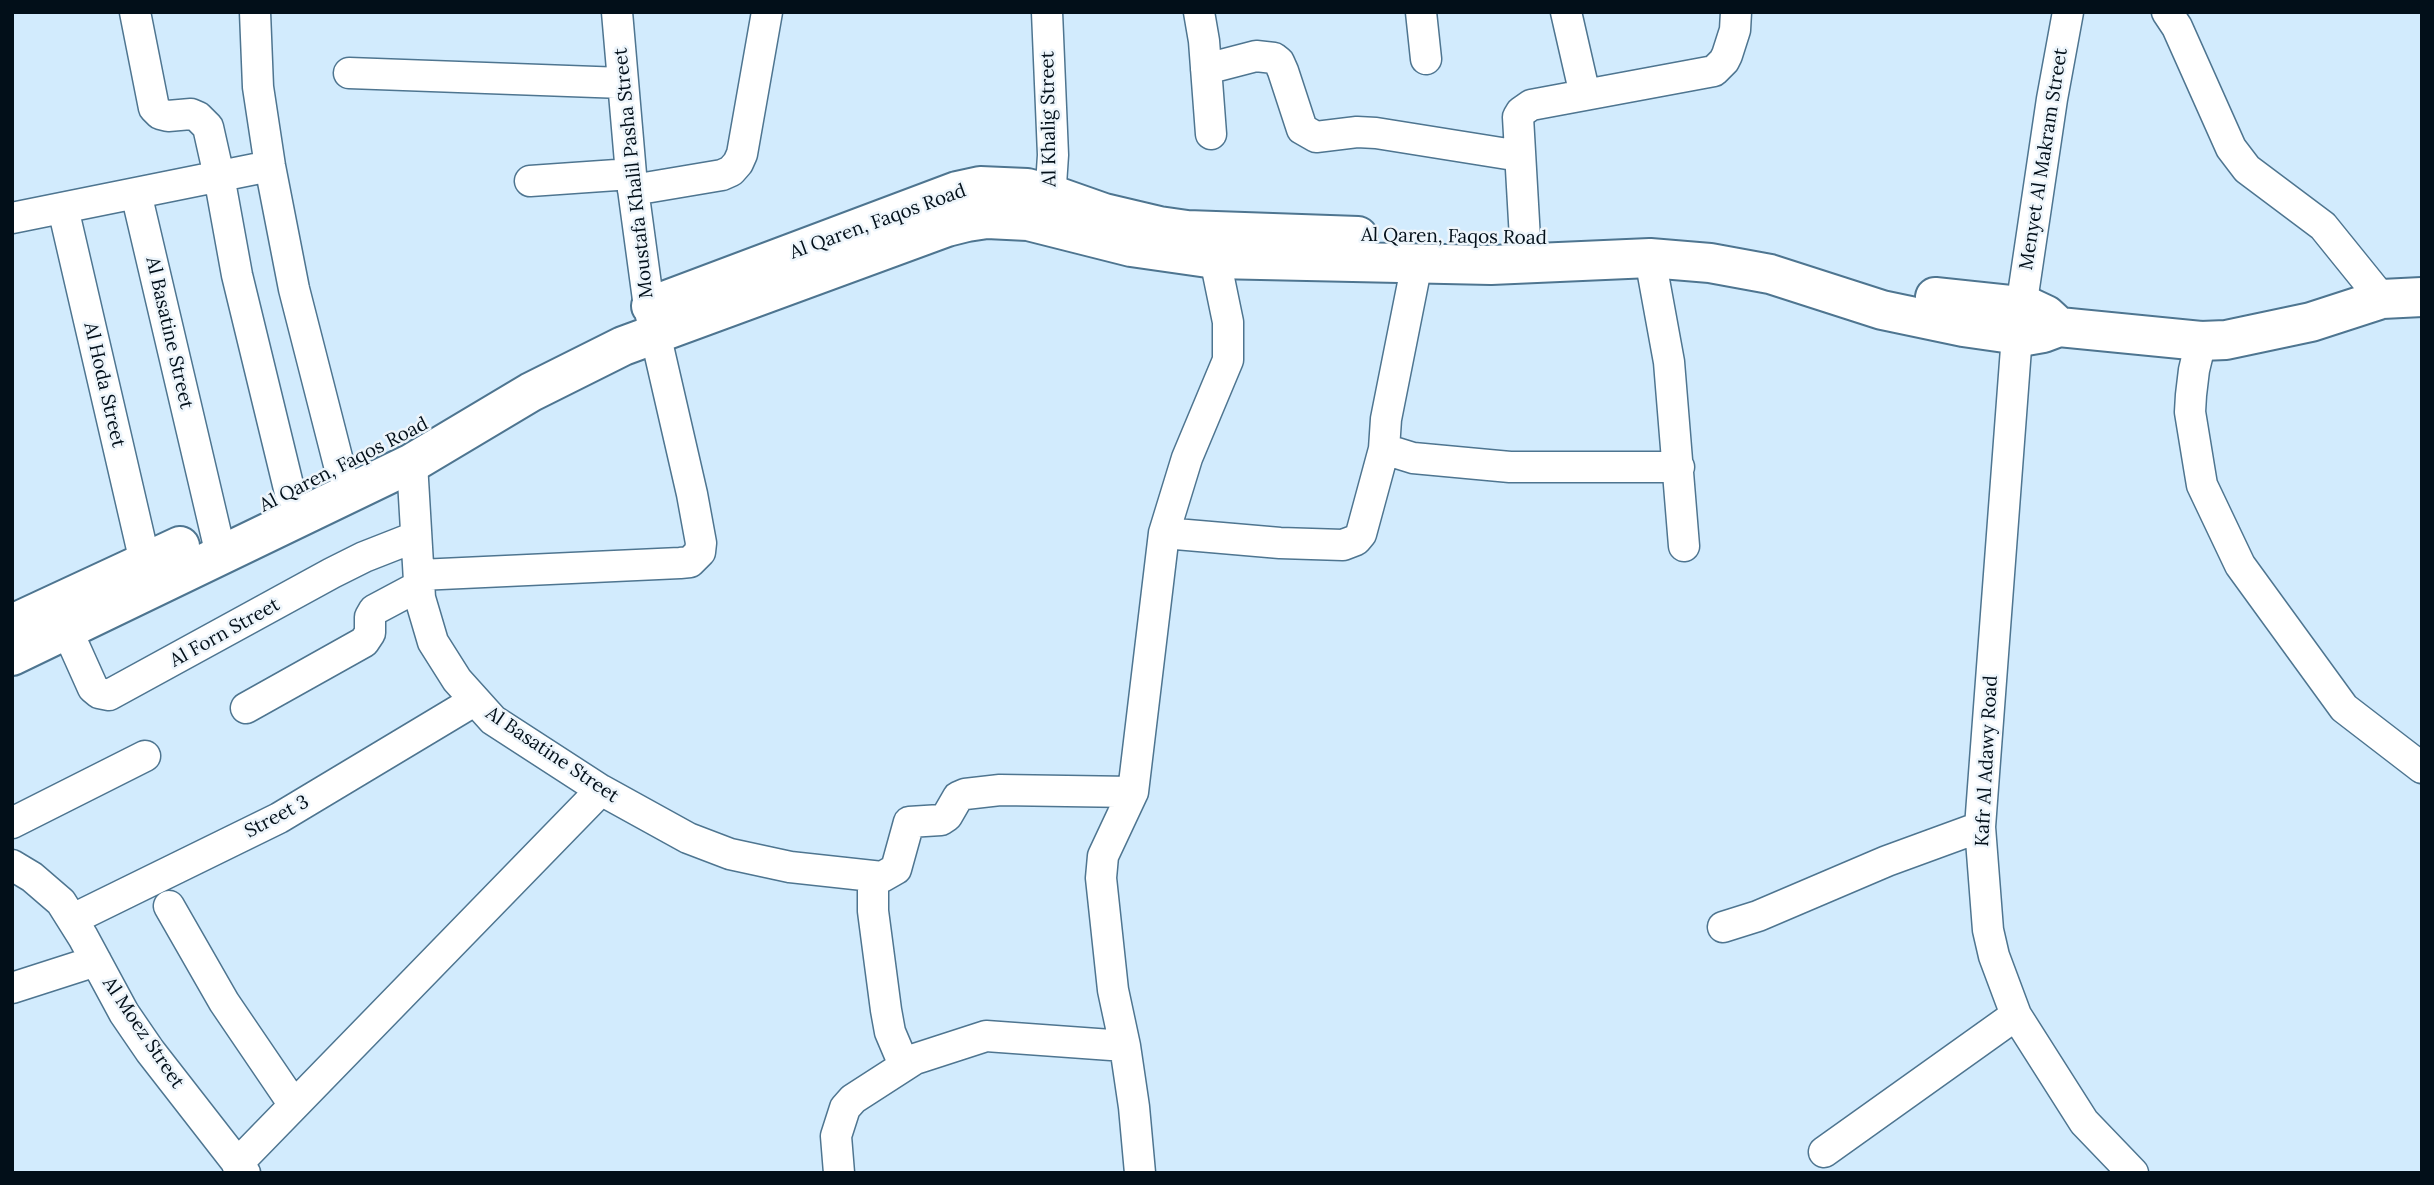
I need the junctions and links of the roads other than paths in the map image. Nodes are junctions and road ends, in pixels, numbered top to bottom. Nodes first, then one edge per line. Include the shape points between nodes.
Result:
1 (135, 12) edge
2 (255, 12) edge
3 (617, 12) edge
4 (767, 12) edge
5 (1047, 12) edge
6 (1199, 12) edge
7 (1421, 12) edge
8 (1566, 12) edge
9 (1736, 12) edge
10 (2068, 12) edge
11 (2167, 12) edge
12 (1426, 59) dead end
13 (1206, 69) junction
14 (349, 73) dead end
15 (623, 83) junction
16 (1585, 95) junction
17 (1211, 134) dead end
18 (1520, 156) junction
19 (270, 166) junction
20 (219, 176) junction
21 (530, 181) dead end
22 (632, 182) junction
23 (136, 193) junction
24 (63, 208) junction
25 (1049, 210) junction
26 (12, 218) edge
27 (1215, 246) junction
28 (1502, 248) junction
29 (1348, 249) junction
30 (1650, 258) junction
31 (1416, 263) junction
32 (2422, 297) edge
33 (2382, 299) junction
34 (652, 320) junction
35 (2019, 320) junction
36 (2201, 341) junction
37 (1384, 449) junction
38 (412, 463) junction
39 (1679, 467) junction
40 (340, 469) junction
41 (290, 493) junction
42 (1164, 533) junction
43 (415, 537) junction
44 (218, 542) junction
45 (1684, 546) dead end
46 (145, 562) junction
47 (419, 581) junction
48 (12, 624) edge
49 (66, 630) junction
50 (12, 656) edge
51 (474, 701) junction
52 (246, 708) dead end
53 (145, 756) dead end
54 (2422, 768) edge
55 (601, 790) junction
56 (1133, 792) junction
57 (12, 823) edge
58 (1980, 827) junction
59 (19, 875) edge
60 (873, 878) junction
61 (169, 906) dead end
62 (73, 919) junction
63 (1723, 927) dead end
64 (96, 961) junction
65 (12, 988) edge
66 (2016, 1015) junction
67 (1125, 1046) junction
68 (904, 1065) junction
69 (294, 1105) junction
70 (1824, 1152) dead end
71 (241, 1168) edge
72 (839, 1173) edge
73 (1140, 1173) edge
74 (2133, 1173) edge

1 - 20 street via 153,108 168,117 191,114 204,121
2 - 19 street via 258,87
3 - 15 street, Moustafa Khalil Pasha Street
4 - 22 street via 738,163 722,175
5 - 25 street, Al Khalig Street via 1053,155
6 - 13 street
7 - 12 street
8 - 16 street
9 - 16 street via 1727,55 1714,71
10 - 35 street, Menyet Al Makram Street
11 - 33 street via 2231,148 2247,169 2322,226
13 - 17 street
13 - 18 street via 1256,56 1274,58 1283,71 1302,129 1316,137 1376,133
14 - 15 street
15 - 22 street, Moustafa Khalil Pasha Street
16 - 18 street via 1525,107 1518,117
18 - 28 street
19 - 20 street
19 - 40 street via 294,289
20 - 23 street
20 - 41 street via 237,275
21 - 22 street
22 - 34 street, Moustafa Khalil Pasha Street
23 - 24 street
23 - 44 street, Al Basatine Street
24 - 26 street
24 - 46 street, Al Hoda Street
25 - 27 main road, Al Qaren, Faqos Road via 1131,247
25 - 34 main road, Al Qaren, Faqos Road via 1028,221 998,219 947,227
27 - 29 main road, Al Qaren, Faqos Road
27 - 42 street via 1228,321 1228,360 1187,458
28 - 29 main road, Al Qaren, Faqos Road
28 - 30 main road, Al Qaren, Faqos Road
28 - 31 main road, Al Qaren, Faqos Road
28 - 35 main road, Al Qaren, Faqos Road via 1647,236 1720,242 1803,259 1862,280 1967,302
29 - 31 main road, Al Qaren, Faqos Road
30 - 35 main road, Al Qaren, Faqos Road via 1740,267 1882,310 1950,324
30 - 39 street via 1669,362
31 - 37 street via 1385,419
32 - 33 main road, Al Qaren, Faqos Road
33 - 36 main road, Al Qaren, Faqos Road via 2284,329
34 - 38 main road, Al Qaren, Faqos Road
34 - 40 main road, Al Qaren, Faqos Road via 551,352 402,440
34 - 47 street, Moustafa Khalil Pasha Street via 692,494 701,543 696,558 680,563
35 - 36 main road, Al Qaren, Faqos Road via 2035,335 2059,327
35 - 58 street, Kafr Al Adawy Road
36 - 54 street via 2190,412 2202,485 2240,565 2344,708
37 - 39 street via 1412,458 1510,467
37 - 42 street via 1361,534 1350,543 1280,543
38 - 43 street, Al Basatine Street
38 - 44 main road, Al Qaren, Faqos Road
39 - 45 street
40 - 41 main road, Al Qaren, Faqos Road
41 - 44 main road, Al Qaren, Faqos Road
42 - 56 street
43 - 47 street, Al Basatine Street
43 - 49 street, Al Forn Street via 332,573 109,695 93,688
44 - 46 main road, Al Qaren, Faqos Road
44 - 49 main road, Al Qaren, Faqos Road
46 - 48 main road, Al Qaren, Faqos Road
47 - 51 street, Al Basatine Street via 433,642
47 - 52 street via 374,610 364,642
49 - 50 main road, Al Qaren, Faqos Road
51 - 55 street, Al Basatine Street via 493,720
51 - 62 street, Street 3 via 279,818
53 - 57 street
55 - 60 street, Al Basatine Street via 719,850 790,867
55 - 69 street
56 - 60 street via 965,794 940,820 909,822 896,869
56 - 67 street via 1106,848 1101,878 1113,990
58 - 63 street
58 - 66 street, Kafr Al Adawy Road via 1988,930
59 - 62 street, Al Moez Street via 61,902
60 - 68 street via 873,911 890,1032
61 - 69 street via 224,1002
62 - 64 street, Al Moez Street
64 - 65 street
64 - 71 street, Al Moez Street via 150,1051
66 - 70 street
66 - 74 street, Kafr Al Adawy Road via 2084,1122
67 - 68 street via 986,1036
67 - 73 street
68 - 72 street via 845,1108 836,1136
69 - 71 street

